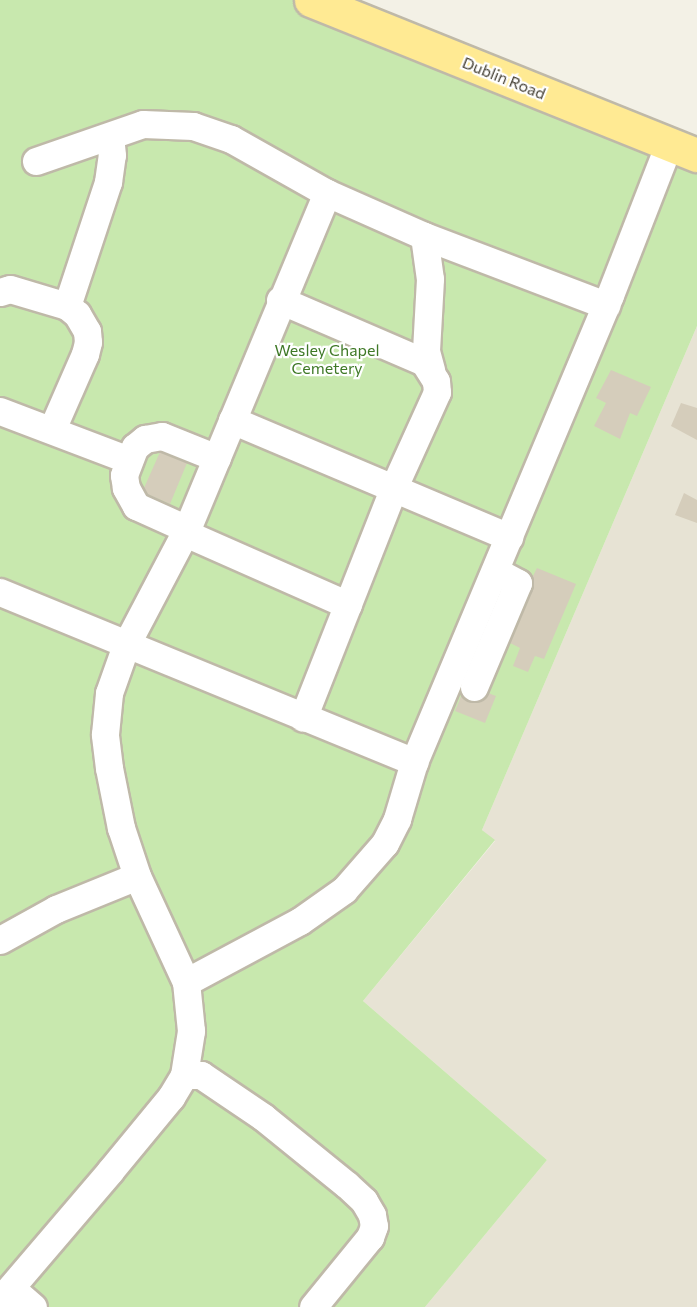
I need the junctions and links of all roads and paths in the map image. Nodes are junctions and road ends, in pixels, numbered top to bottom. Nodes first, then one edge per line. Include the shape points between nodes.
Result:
1 (311, 0) edge
2 (110, 136) junction
3 (683, 149) edge
4 (36, 161) dead end
5 (327, 194) junction
6 (424, 236) junction
7 (0, 292) edge
8 (280, 300) junction
9 (606, 305) junction
10 (67, 306) junction
11 (431, 370) junction
12 (0, 411) edge
13 (232, 420) junction
14 (52, 429) junction
15 (216, 458) junction
16 (129, 460) junction
17 (394, 487) junction
18 (186, 531) junction
19 (509, 537) junction
20 (0, 592) edge
21 (348, 605) junction
22 (126, 645) junction
23 (303, 718) junction
24 (414, 762) junction
25 (137, 876) junction
26 (0, 940) edge
27 (186, 982) junction
28 (184, 1076) junction
29 (6, 1294) edge
30 (33, 1307) edge
31 (313, 1307) edge

1 - 3 main road, Dublin Road
2 - 4 lane
2 - 5 lane via 143,124 193,126 231,139
2 - 10 lane via 108,182
3 - 9 lane
5 - 6 lane
5 - 8 lane
6 - 9 lane
6 - 11 lane via 430,279 426,351
7 - 10 lane via 10,289
8 - 11 lane via 424,362
8 - 13 lane
9 - 19 lane
10 - 14 lane via 83,322 88,342
11 - 17 lane via 437,393
12 - 14 lane
13 - 15 lane
13 - 17 lane
14 - 16 lane
15 - 16 lane via 162,436 145,439 135,447
15 - 18 lane
16 - 18 lane via 124,475 136,506
17 - 19 lane
17 - 21 lane
18 - 21 lane
18 - 22 lane
19 - 24 lane via 495,571 471,673
20 - 22 lane
21 - 23 lane
22 - 23 lane
22 - 25 lane via 109,693 105,734 114,796
23 - 24 lane
24 - 27 lane via 386,843 344,890 300,921
25 - 26 lane via 56,909
25 - 27 lane
27 - 28 lane via 192,1031
28 - 29 lane via 171,1097
28 - 31 lane via 201,1075 263,1117 347,1185 372,1215 370,1237
29 - 30 lane

